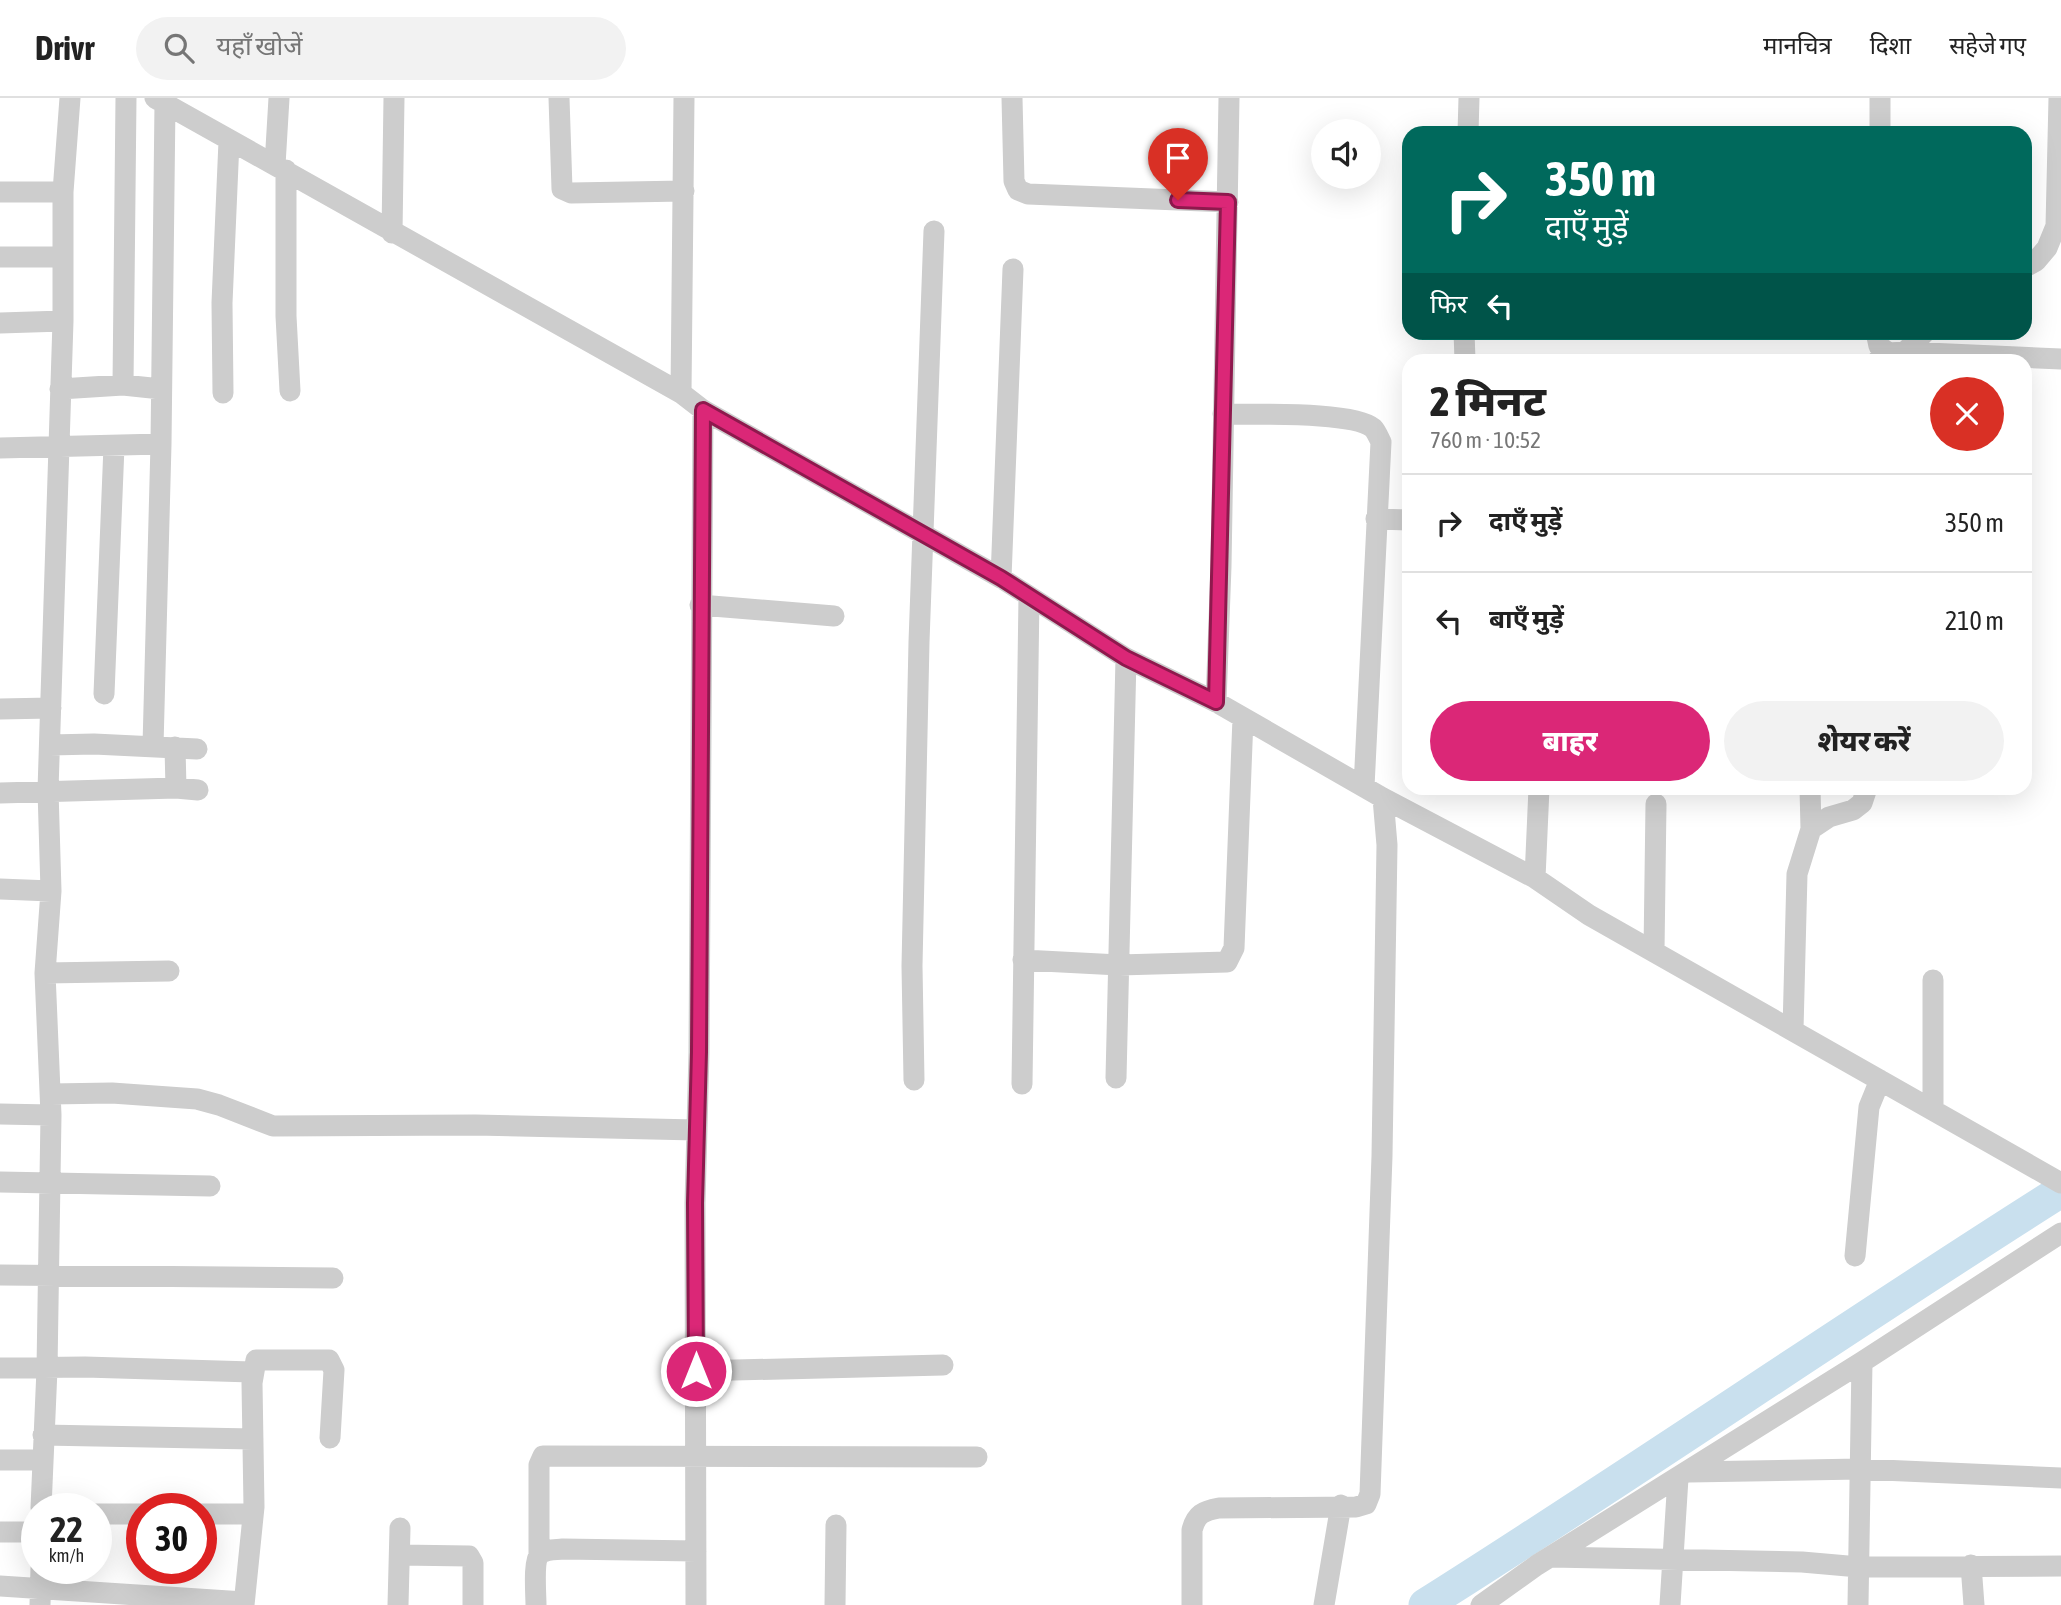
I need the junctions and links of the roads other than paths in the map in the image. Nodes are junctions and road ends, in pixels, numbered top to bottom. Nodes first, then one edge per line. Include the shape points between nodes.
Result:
1 (70, 98) edge
2 (126, 98) edge
3 (279, 98) edge
4 (394, 98) edge
5 (559, 98) edge
6 (684, 98) edge
7 (1012, 98) edge
8 (1229, 98) edge
9 (1469, 98) edge
10 (1880, 98) edge
11 (2059, 98) edge
12 (160, 101) edge
13 (1468, 126) edge
14 (1880, 126) edge
15 (229, 141) junction
16 (2059, 142) edge
17 (281, 167) junction
18 (684, 191) junction
19 (0, 192) edge
20 (63, 192) junction
21 (1228, 202) junction
22 (2059, 216) edge
23 (934, 231) dead end
24 (392, 233) junction
25 (0, 257) edge
26 (63, 257) junction
27 (2032, 263) edge
28 (1013, 269) dead end
29 (63, 321) junction
30 (0, 323) edge
31 (1878, 340) edge
32 (1913, 340) edge
33 (1890, 354) edge
34 (1892, 354) edge
35 (2032, 358) edge
36 (2061, 359) edge
37 (124, 385) junction
38 (60, 389) junction
39 (161, 389) junction
40 (290, 391) dead end
41 (223, 393) dead end
42 (681, 393) junction
43 (703, 410) junction
44 (1223, 414) junction
45 (161, 444) junction
46 (114, 446) junction
47 (0, 448) edge
48 (59, 448) junction
49 (1376, 519) junction
50 (1402, 520) edge
51 (923, 536) junction
52 (1001, 578) junction
53 (1029, 596) junction
54 (700, 606) junction
55 (834, 616) dead end
56 (1126, 658) junction
57 (104, 694) dead end
58 (1216, 702) junction
59 (51, 708) junction
60 (0, 709) edge
61 (1243, 718) junction
62 (50, 745) junction
63 (153, 746) junction
64 (175, 747) junction
65 (197, 749) dead end
66 (1363, 787) junction
67 (176, 788) junction
68 (48, 790) junction
69 (198, 790) dead end
70 (0, 793) edge
71 (1539, 795) edge
72 (1810, 795) edge
73 (1865, 795) edge
74 (1383, 798) junction
75 (1656, 804) dead end
76 (1811, 829) junction
77 (1535, 878) junction
78 (0, 889) edge
79 (51, 891) junction
80 (1654, 951) junction
81 (1023, 960) junction
82 (1119, 965) junction
83 (169, 971) dead end
84 (45, 973) junction
85 (1933, 980) dead end
86 (1793, 1030) junction
87 (1116, 1079) dead end
88 (914, 1080) dead end
89 (1880, 1080) junction
90 (1022, 1084) dead end
91 (51, 1105) junction
92 (1933, 1110) junction
93 (0, 1114) edge
94 (696, 1130) junction
95 (0, 1182) edge
96 (2061, 1183) edge
97 (49, 1184) junction
98 (210, 1186) dead end
99 (2061, 1233) edge
100 (1855, 1256) dead end
101 (0, 1275) edge
102 (46, 1276) junction
103 (333, 1278) dead end
104 (1862, 1362) junction
105 (943, 1365) dead end
106 (0, 1367) edge
107 (47, 1369) junction
108 (696, 1371) junction
109 (252, 1372) junction
110 (44, 1435) junction
111 (330, 1438) dead end
112 (253, 1439) junction
113 (696, 1456) junction
114 (977, 1457) dead end
115 (0, 1460) edge
116 (41, 1460) junction
117 (1859, 1469) junction
118 (1682, 1475) junction
119 (2061, 1478) edge
120 (41, 1493) edge
121 (1341, 1506) junction
122 (217, 1514) edge
123 (253, 1514) junction
124 (836, 1525) dead end
125 (400, 1528) dead end
126 (0, 1532) edge
127 (21, 1532) edge
128 (696, 1551) junction
129 (539, 1554) junction
130 (400, 1555) junction
131 (1551, 1557) junction
132 (1672, 1560) junction
133 (1971, 1565) junction
134 (2061, 1566) edge
135 (1859, 1567) junction
136 (0, 1586) edge
137 (41, 1587) edge
138 (244, 1603) edge
139 (398, 1605) edge
140 (473, 1605) edge
141 (536, 1605) edge
142 (696, 1605) edge
143 (835, 1605) edge
144 (1192, 1605) edge
145 (1324, 1605) edge
146 (1481, 1605) edge
147 (1670, 1605) edge
148 (1858, 1605) edge
149 (1974, 1605) edge

1 - 20 street
2 - 37 street
3 - 17 street
4 - 24 street
5 - 18 street via 562,189 571,193
6 - 18 street
7 - 21 street via 1018,190
8 - 21 street
9 - 13 street
10 - 14 street
11 - 16 street
12 - 15 street
12 - 39 street
15 - 17 street
15 - 41 street
16 - 22 street
17 - 24 street
17 - 40 street
18 - 42 street
19 - 20 street
20 - 26 street
21 - 44 street
22 - 27 street via 2047,248
23 - 51 street
24 - 42 street
25 - 26 street
26 - 29 street
28 - 52 street
29 - 30 street
29 - 38 street
31 - 33 street
32 - 34 street
35 - 36 street
37 - 38 street
37 - 39 street
38 - 48 street
39 - 45 street
42 - 43 street
43 - 51 street
43 - 54 street
44 - 49 street via 1332,417 1373,428 1381,442
44 - 58 street
45 - 46 street
45 - 63 street
46 - 48 street
46 - 57 street
47 - 48 street
48 - 59 street
49 - 50 street
49 - 66 street
51 - 52 street
51 - 88 street via 912,966
52 - 53 street
53 - 56 street
53 - 81 street
54 - 55 street
54 - 94 street
56 - 58 street
56 - 82 street
58 - 61 street
59 - 60 street
59 - 62 street
61 - 66 street
61 - 82 street via 1232,956 1219,964
62 - 63 street
62 - 68 street
63 - 64 street
64 - 65 street
64 - 67 street
66 - 74 street
67 - 68 street
67 - 69 street
68 - 70 street
68 - 79 street
71 - 77 street
72 - 76 street
73 - 76 street via 1853,810 1829,817
74 - 77 street
74 - 121 street via 1387,845 1373,1452 1366,1504
75 - 80 street
76 - 86 street via 1797,874
77 - 80 street
78 - 79 street
79 - 84 street
80 - 86 street
81 - 82 street
81 - 90 street
82 - 87 street
83 - 84 street
84 - 91 street
85 - 92 street
86 - 89 street
89 - 92 street
89 - 100 street via 1868,1107
91 - 93 street
91 - 94 street via 112,1093 197,1100 272,1126
91 - 97 street
92 - 96 street
94 - 108 street
95 - 97 street
97 - 98 street
97 - 102 street
99 - 104 street
101 - 102 street
102 - 103 street
102 - 107 street
104 - 117 street
104 - 118 street
105 - 108 street
106 - 107 street
107 - 109 street
107 - 110 street
108 - 113 street
109 - 111 street via 256,1360 329,1360 334,1370
109 - 112 street
110 - 112 street
110 - 116 street
112 - 123 street
113 - 114 street
113 - 128 street
113 - 129 street via 543,1456 539,1465
115 - 116 street
116 - 120 street
117 - 118 street
117 - 119 street
117 - 135 street
118 - 131 street
118 - 132 street
121 - 144 street via 1201,1512 1192,1531
121 - 145 street
122 - 123 street
123 - 138 street
124 - 143 street
125 - 130 street
126 - 127 street
128 - 129 street via 563,1549
128 - 142 street
129 - 141 street
130 - 139 street
130 - 140 street via 470,1556
131 - 132 street
131 - 146 street
132 - 135 street
132 - 147 street
133 - 134 street
133 - 135 street
133 - 149 street
135 - 148 street
136 - 137 street
137 - 138 street

